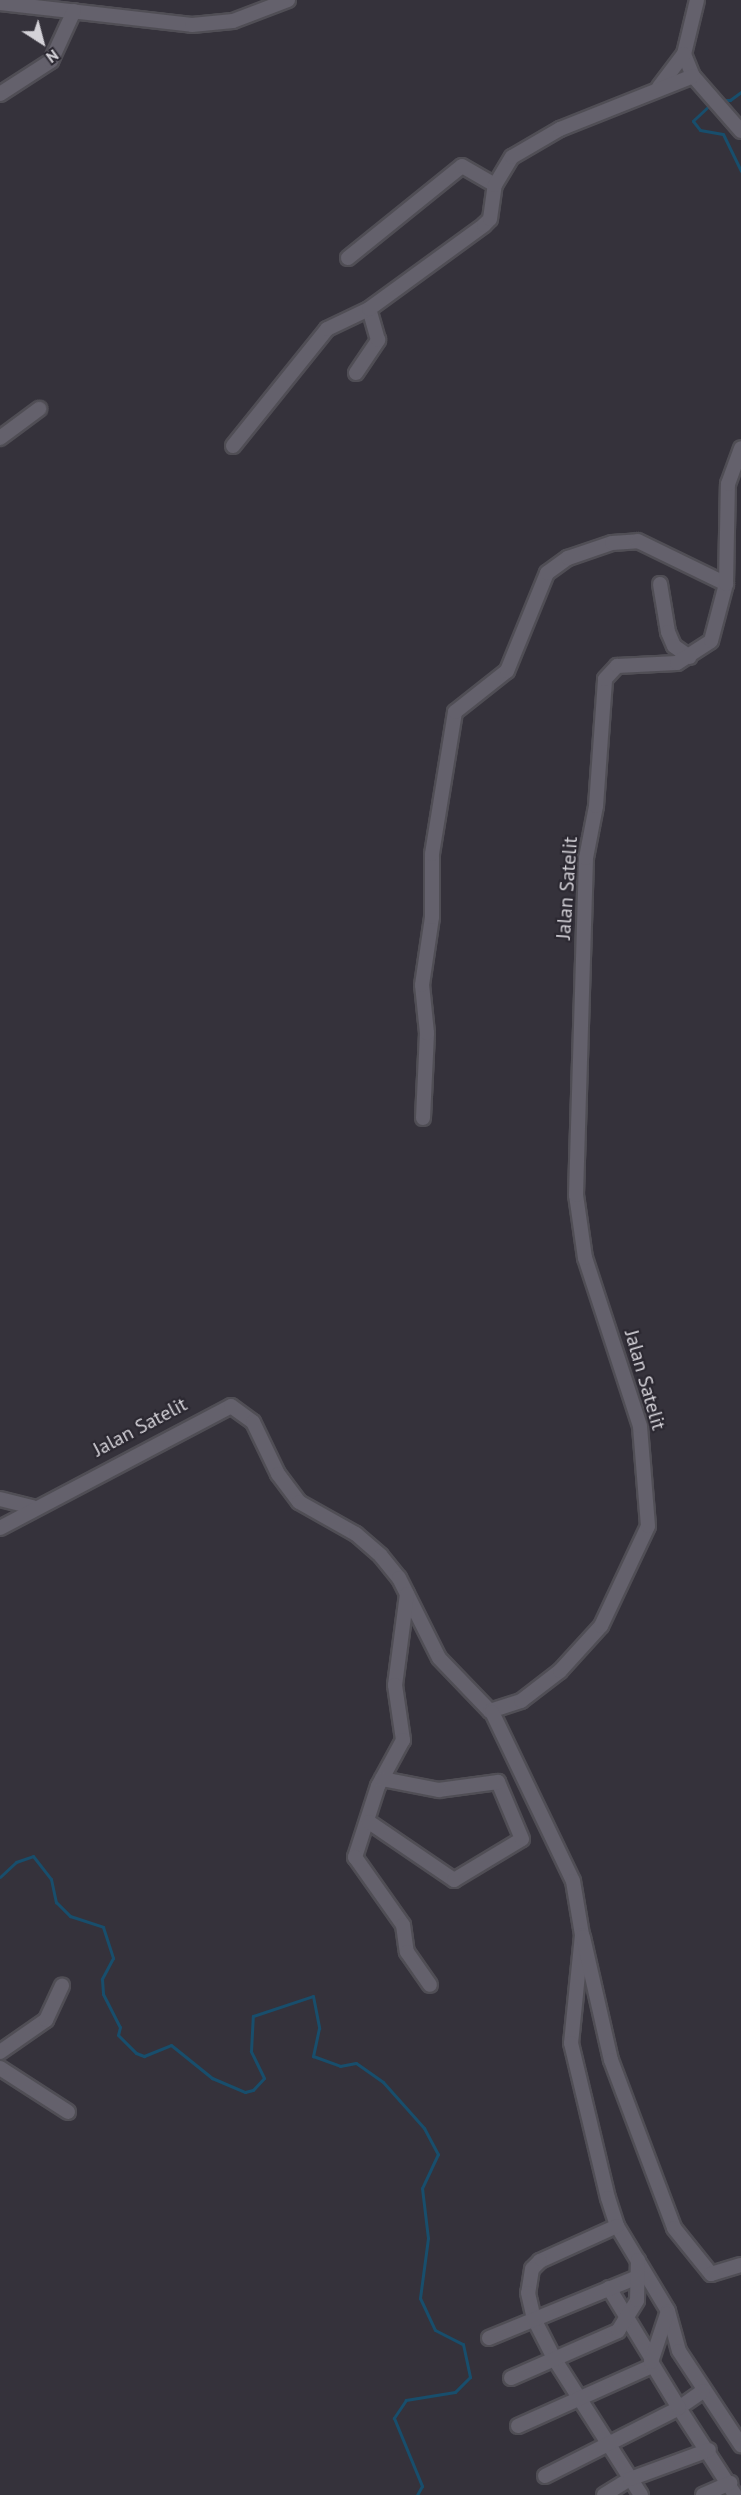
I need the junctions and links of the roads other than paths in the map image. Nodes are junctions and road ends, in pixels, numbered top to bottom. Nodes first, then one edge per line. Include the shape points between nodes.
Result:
1 (288, 0) edge
2 (697, 0) edge
3 (0, 3) edge
4 (74, 11) junction
5 (684, 54) junction
6 (693, 76) junction
7 (658, 89) junction
8 (0, 94) edge
9 (741, 131) edge
10 (495, 185) junction
11 (348, 258) dead end
12 (369, 309) junction
13 (356, 373) dead end
14 (39, 409) dead end
15 (0, 438) edge
16 (233, 446) dead end
17 (741, 448) edge
18 (660, 584) dead end
19 (726, 584) junction
20 (690, 657) junction
21 (423, 1118) dead end
22 (0, 1499) edge
23 (33, 1507) junction
24 (0, 1528) edge
25 (407, 1594) junction
26 (492, 1712) junction
27 (382, 1779) junction
28 (369, 1822) junction
29 (582, 1935) junction
30 (62, 1985) dead end
31 (430, 1985) dead end
32 (0, 2052) edge
33 (0, 2067) edge
34 (68, 2112) dead end
35 (618, 2226) junction
36 (638, 2260) junction
37 (741, 2265) edge
38 (635, 2278) junction
39 (609, 2288) junction
40 (668, 2312) junction
41 (534, 2319) junction
42 (627, 2323) junction
43 (489, 2338) dead end
44 (555, 2360) junction
45 (652, 2362) junction
46 (511, 2378) dead end
47 (703, 2391) junction
48 (578, 2398) junction
49 (679, 2408) junction
50 (518, 2426) dead end
51 (605, 2443) junction
52 (741, 2445) edge
53 (709, 2450) junction
54 (545, 2476) dead end
55 (630, 2479) junction
56 (733, 2489) edge
57 (604, 2495) edge
58 (640, 2495) edge
59 (703, 2495) edge

1 - 4 street via 216,24
2 - 5 street
3 - 4 street
4 - 8 street via 51,61
5 - 6 street
5 - 7 street
6 - 7 street
6 - 9 street
7 - 10 street via 532,143 512,157
10 - 11 street via 462,166
10 - 12 street via 490,219 484,225
12 - 13 street via 378,340
12 - 16 street via 327,329
14 - 15 street
17 - 19 street via 728,484
18 - 20 street via 668,633 674,646
19 - 20 street via 716,632
19 - 21 street via 638,542 612,543 568,558 547,573 507,671 455,712 432,854 432,917 422,985 428,1033
20 - 26 street, Jalan Satelit via 609,672 586,858 576,1195 585,1258 640,1426 648,1526 601,1626 560,1671 521,1701
22 - 23 street
23 - 24 street
23 - 25 street, Jalan Satelit via 231,1406 253,1422 293,1495 356,1534 381,1556
25 - 26 street, Jalan Satelit via 440,1658
25 - 27 street via 394,1685 403,1740
26 - 29 street via 568,1868
27 - 28 street
27 - 28 street via 439,1790 494,1780 504,1788 522,1839 454,1880
28 - 31 street via 355,1852 357,1861 403,1924 407,1952
29 - 35 street via 571,2043
29 - 37 street via 611,2060 674,2228 711,2274
30 - 32 street via 45,2020
33 - 34 street
35 - 36 street
35 - 41 street via 532,2269 528,2293
36 - 38 street
36 - 40 street
38 - 39 street
38 - 42 street via 637,2300
39 - 41 street
39 - 42 street
40 - 45 street
40 - 47 street via 680,2351
41 - 43 street
41 - 44 street
42 - 44 street
42 - 45 street
44 - 46 street
44 - 48 street
45 - 48 street
45 - 49 street
47 - 49 street
47 - 52 street
48 - 50 street
48 - 51 street
49 - 51 street
49 - 53 street
51 - 54 street
51 - 55 street
53 - 55 street
53 - 56 street
55 - 57 street
55 - 58 street
56 - 59 street

